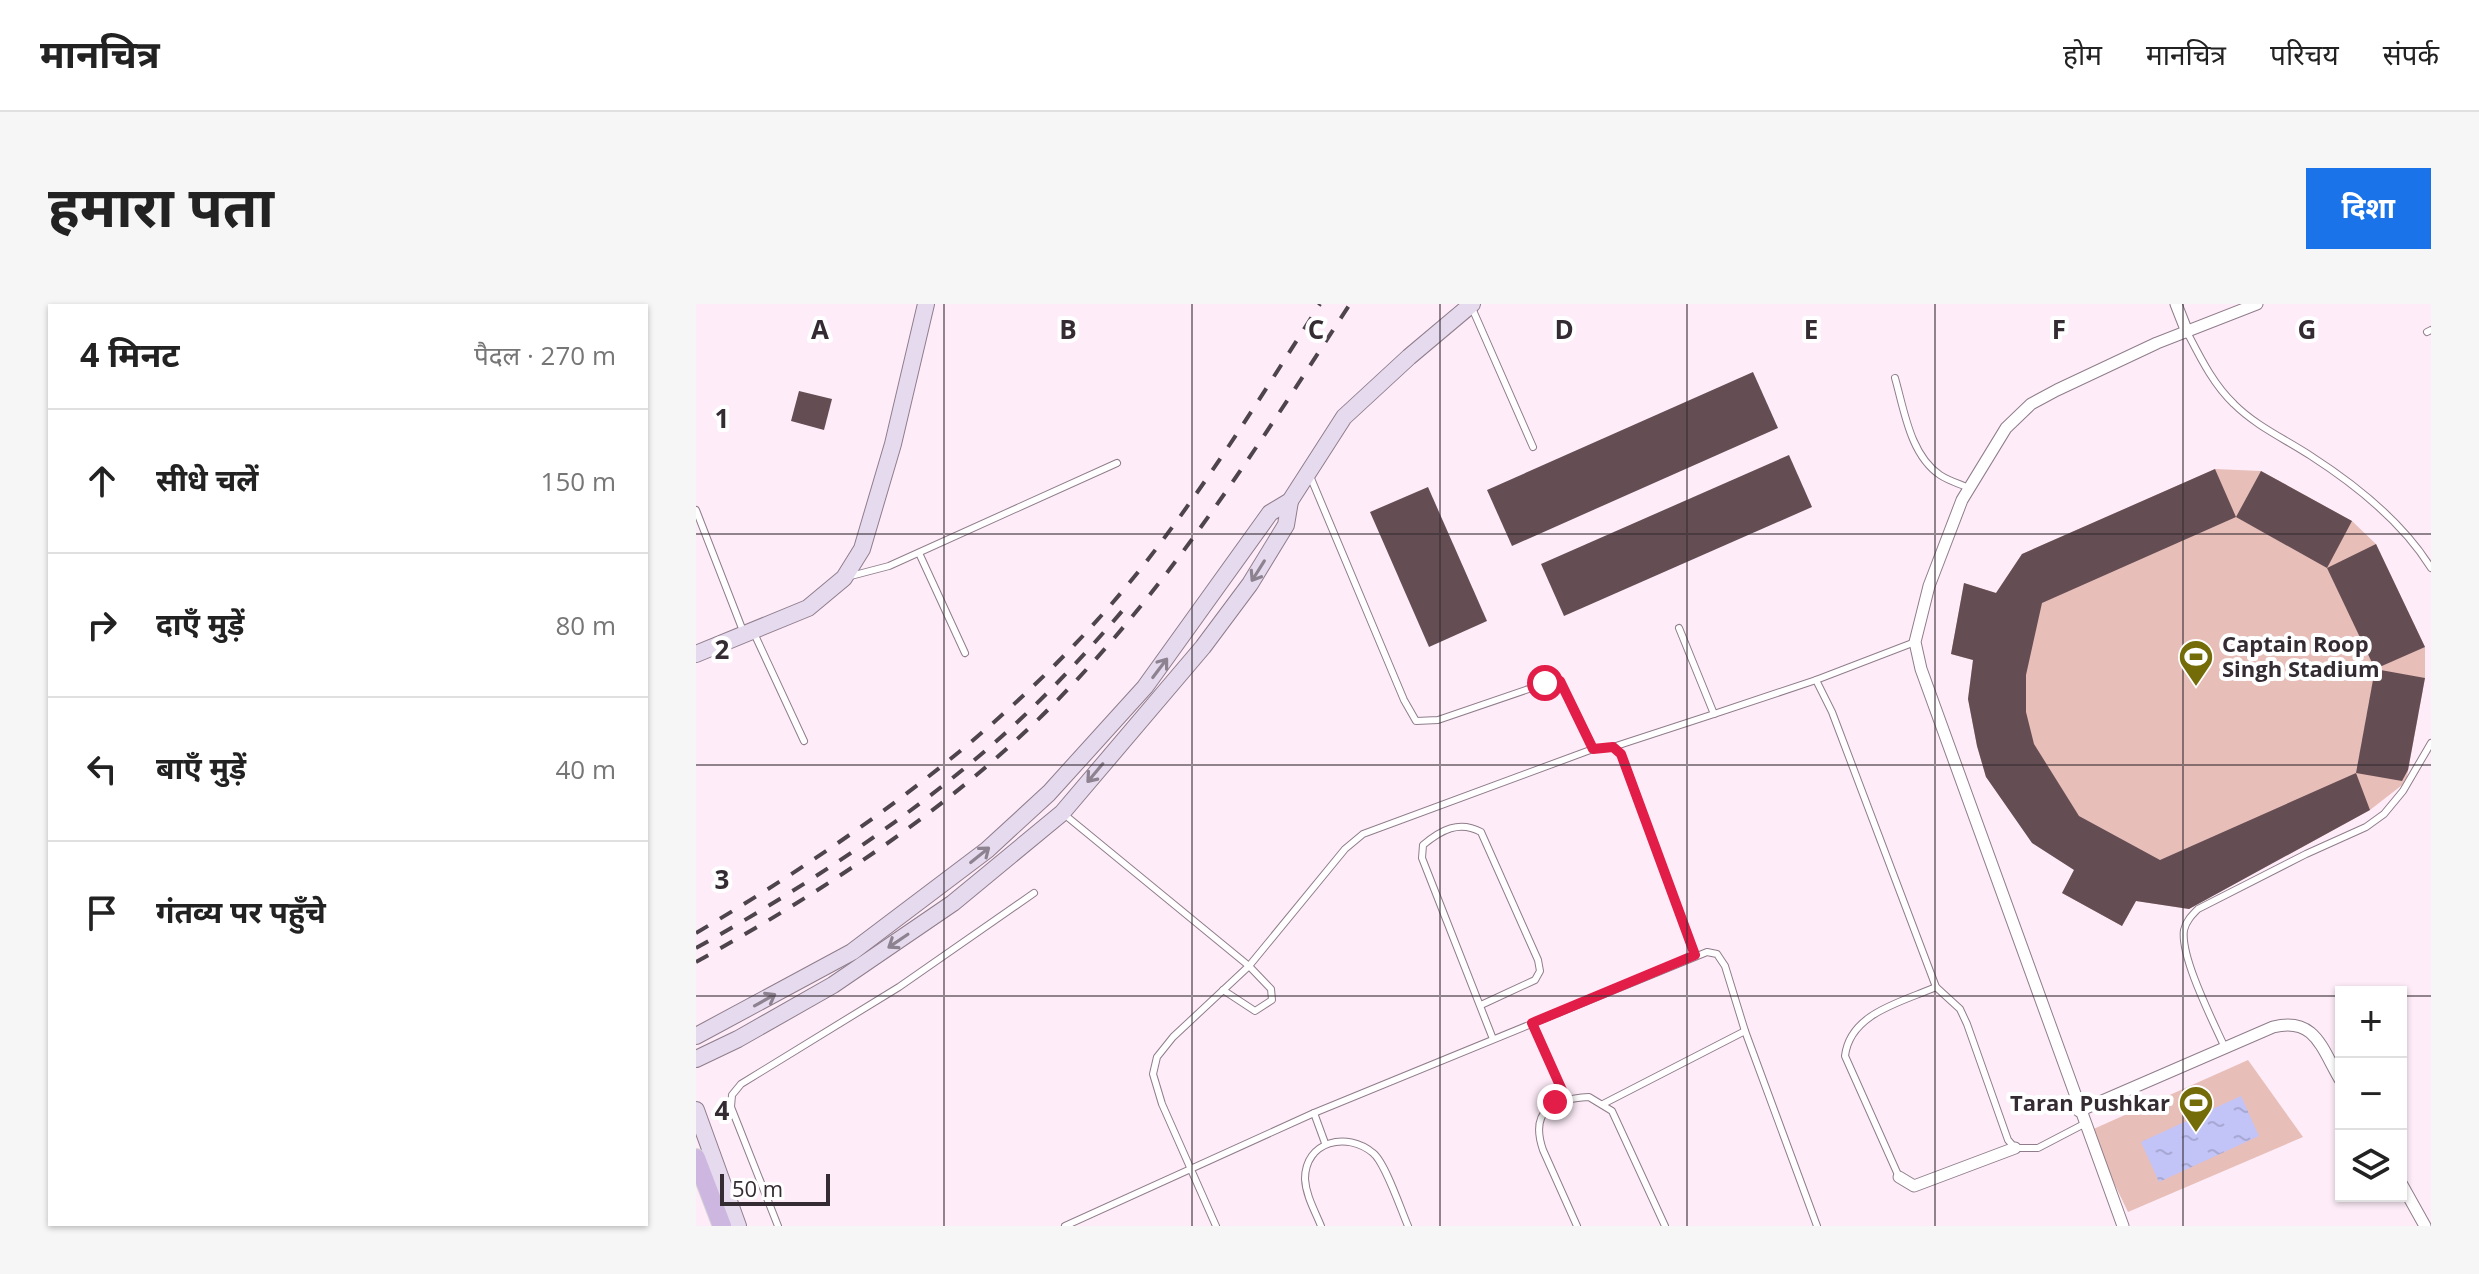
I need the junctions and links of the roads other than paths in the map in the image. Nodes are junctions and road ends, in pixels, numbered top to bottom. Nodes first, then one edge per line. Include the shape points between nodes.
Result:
1 (926, 304) edge
2 (2176, 304) edge
3 (2257, 304) edge
4 (1471, 305) edge
5 (2187, 332) junction
6 (1895, 378) dead end
7 (1533, 447) dead end
8 (1117, 463) dead end
9 (1309, 472) junction
10 (1969, 488) junction
11 (1290, 501) junction
12 (696, 510) edge
13 (919, 553) junction
14 (2431, 568) edge
15 (844, 578) junction
16 (1679, 628) dead end
17 (748, 633) junction
18 (1915, 642) junction
19 (965, 653) dead end
20 (696, 654) edge
21 (1816, 680) junction
22 (1714, 714) junction
23 (804, 741) dead end
24 (2431, 743) edge
25 (1613, 747) junction
26 (1593, 749) junction
27 (1062, 813) junction
28 (1034, 893) dead end
29 (1695, 955) junction
30 (1249, 966) junction
31 (1936, 987) junction
32 (1223, 990) junction
33 (1481, 1005) junction
34 (1532, 1023) junction
35 (1745, 1031) junction
36 (696, 1036) edge
37 (1493, 1039) junction
38 (2225, 1048) junction
39 (696, 1059) edge
40 (2335, 1071) edge
41 (1566, 1099) junction
42 (1603, 1104) junction
43 (696, 1110) edge
44 (2079, 1111) junction
45 (1314, 1113) junction
46 (2084, 1124) junction
47 (1325, 1143) junction
48 (2015, 1148) junction
49 (696, 1158) edge
50 (1191, 1171) junction
51 (1899, 1177) joint
52 (2407, 1194) edge
53 (1078, 1224) edge
54 (722, 1226) edge
55 (738, 1226) edge
56 (778, 1226) edge
57 (1065, 1226) edge
58 (1216, 1226) edge
59 (1321, 1226) edge
60 (1408, 1226) edge
61 (1577, 1226) edge
62 (1665, 1226) edge
63 (1817, 1226) edge
64 (2123, 1226) edge
65 (2425, 1226) edge

1 - 15 street via 862,549
2 - 5 street
3 - 5 street
4 - 7 lane
4 - 9 street via 1344,417
5 - 10 street via 2031,404 2006,428
5 - 14 lane via 2233,404 2394,519
6 - 10 lane via 1913,440 1924,458 1939,475
8 - 13 lane
9 - 11 street
9 - 26 lane via 1416,721 1438,720 1555,680
10 - 18 street via 1929,586
11 -> 27 street via 1286,525 1250,584
36 -> 11 street via 852,952 987,850 1110,728 1182,639 1270,513
12 - 17 lane
13 - 15 lane
13 - 19 lane
15 - 17 street via 808,608
16 - 22 lane
17 - 20 street
17 - 23 lane
18 - 21 lane
18 - 44 street
21 - 22 lane
21 - 31 lane
22 - 25 lane
24 - 38 lane via 2384,814 2198,909 2187,923 2186,951
25 - 26 lane
25 - 29 lane via 1621,754
26 - 30 lane via 1363,834
27 - 30 lane
27 -> 39 street via 953,903 833,985
28 - 56 lane via 899,987 741,1084 732,1095 731,1107
29 - 34 lane
29 - 35 lane via 1717,954 1725,966
30 - 32 lane
30 - 32 lane via 1271,989 1272,1000 1255,1011
31 - 48 lane via 1960,1009
31 - 51 lane via 1870,1016 1847,1040 1845,1056
32 - 50 lane via 1173,1037 1157,1057 1153,1074
33 - 33 lane via 1422,858 1423,845 1456,825 1481,832 1540,971 1535,980
33 - 37 lane
34 - 37 lane
34 - 41 lane
35 - 42 lane
35 - 63 lane
37 - 45 lane
38 - 40 street via 2273,1027 2298,1024 2311,1031
38 - 44 street
41 - 42 lane via 1589,1097
41 - 61 lane via 1545,1113 1539,1137
42 - 62 lane via 1612,1111
43 - 55 street
44 - 46 street
45 - 47 lane
45 - 50 lane
46 - 48 lane via 2038,1148
46 - 64 street
47 - 59 lane via 1311,1158 1305,1180
47 - 60 lane via 1363,1145 1377,1155
48 - 51 street via 1914,1186
49 - 54 main road
50 - 53 lane
50 - 58 lane
52 - 65 street
53 - 57 lane

